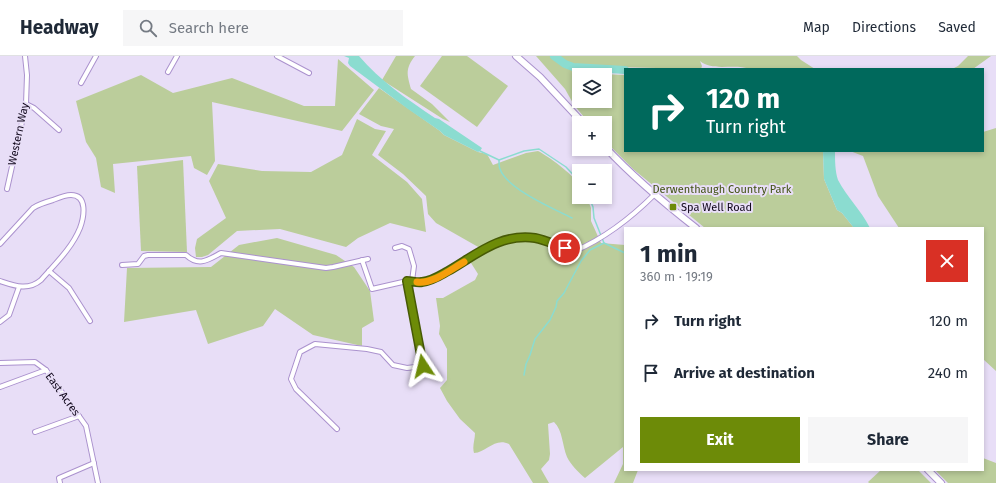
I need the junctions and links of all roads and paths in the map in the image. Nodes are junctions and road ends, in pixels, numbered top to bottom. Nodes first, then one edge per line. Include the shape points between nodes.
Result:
1 (25, 56) edge
2 (96, 56) edge
3 (177, 56) edge
4 (277, 56) edge
5 (516, 56) edge
6 (168, 72) dead end
7 (309, 73) dead end
8 (81, 83) dead end
9 (26, 104) junction
10 (576, 116) edge
11 (59, 130) dead end
12 (612, 154) edge
13 (7, 188) dead end
14 (655, 194) junction
15 (695, 227) edge
16 (0, 244) edge
17 (396, 248) dead end
18 (368, 259) dead end
19 (362, 260) junction
20 (122, 265) dead end
21 (48, 271) junction
22 (0, 281) edge
23 (407, 281) junction
24 (412, 281) junction
25 (19, 287) junction
26 (90, 321) dead end
27 (0, 322) edge
28 (0, 363) edge
29 (46, 370) junction
30 (0, 387) edge
31 (79, 416) junction
32 (337, 429) dead end
33 (35, 432) dead end
34 (94, 463) junction
35 (929, 471) edge
36 (60, 483) edge
37 (98, 483) edge
38 (941, 483) edge

1 - 9 street, Western Way
2 - 8 street
3 - 6 street
4 - 7 street
5 - 10 main road via 540,77
9 - 11 street
9 - 13 street, Western Way
12 - 14 main road
14 - 15 main road
14 - 24 street via 608,232 575,251 535,238 500,241 484,248 435,279
16 - 21 street via 39,204 69,195 78,197 83,207 80,228 67,250
17 - 24 street via 402,246 409,249 414,266
18 - 19 street
19 - 20 street via 326,268 221,253 200,262 191,260 186,255 148,254 138,264
19 - 23 street via 372,288
21 - 25 street via 37,284
21 - 26 street via 69,288
22 - 25 street
23 - 24 street
23 - 32 street via 423,366 407,368 393,365 381,352 367,349 315,344 300,352 291,379 296,389
25 - 27 street via 9,315
28 - 29 street, East Acres via 35,362
29 - 30 street
29 - 31 street, East Acres
31 - 33 street
31 - 34 street, East Acres via 86,426
34 - 36 street via 59,478
34 - 37 street, East Acres
35 - 38 main road

